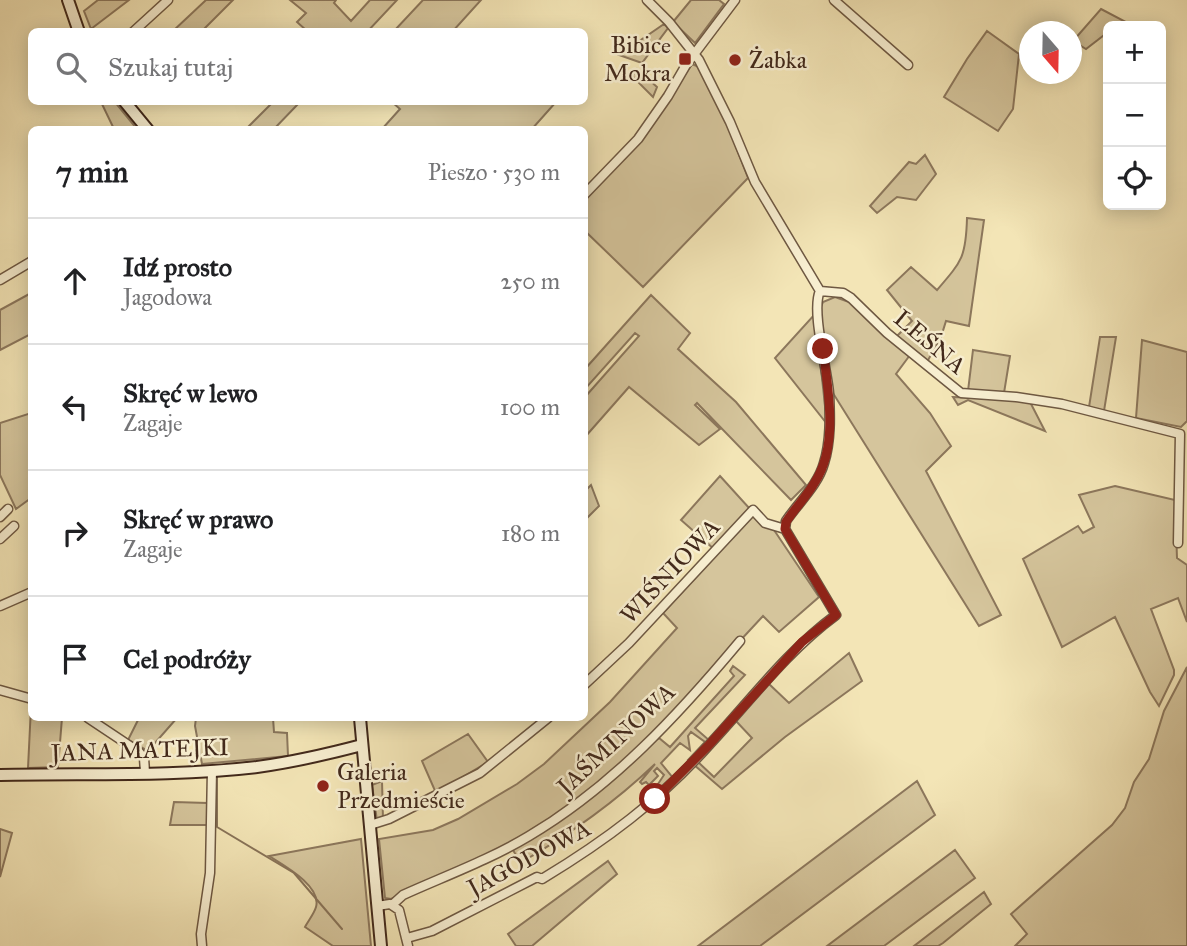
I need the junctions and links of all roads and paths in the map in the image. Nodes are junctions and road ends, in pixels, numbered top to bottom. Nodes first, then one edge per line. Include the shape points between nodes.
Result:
1 (68, 0) edge
2 (168, 0) edge
3 (648, 0) edge
4 (736, 0) edge
5 (834, 0) edge
6 (78, 28) edge
7 (137, 28) edge
8 (695, 54) junction
9 (908, 65) dead end
10 (127, 105) edge
11 (145, 126) edge
12 (588, 191) edge
13 (28, 263) edge
14 (0, 280) edge
15 (820, 291) junction
16 (8, 509) dead end
17 (0, 517) edge
18 (14, 526) dead end
19 (785, 529) junction
20 (0, 539) edge
21 (1178, 543) dead end
22 (28, 594) edge
23 (0, 606) edge
24 (740, 640) dead end
25 (588, 681) edge
26 (0, 690) edge
27 (28, 698) edge
28 (92, 721) edge
29 (360, 721) edge
30 (544, 721) edge
31 (362, 746) junction
32 (212, 771) junction
33 (145, 772) junction
34 (0, 775) edge
35 (370, 825) junction
36 (392, 905) junction
37 (377, 906) junction
38 (407, 942) edge
39 (202, 946) edge
40 (381, 946) edge

1 - 6 street
2 - 7 street
3 - 8 street
4 - 8 street
5 - 9 street
8 - 12 street via 638,138
8 - 15 street via 769,209
10 - 11 street
13 - 14 street
15 - 19 street via 816,306 829,393 828,446 816,482
15 - 21 street, LEŚNA via 851,298 961,393 1062,404 1180,434
16 - 17 street
18 - 20 street
19 - 25 street, WIŚNIOWA via 765,523 753,510
19 - 38 street, JAGODOWA via 836,615 802,642 655,799 601,842 541,879 537,877
22 - 23 street
24 - 36 street, JAŚMINOWA via 652,739 583,800 526,838 403,895
26 - 27 street
28 - 33 street via 143,755
29 - 31 street
30 - 35 street via 480,773
31 - 32 street, JANA MATEJKI via 258,767
31 - 35 street
32 - 33 street, JANA MATEJKI
32 - 39 street via 210,873
33 - 34 street, JANA MATEJKI
35 - 37 street
36 - 37 street
36 - 38 street via 401,913
37 - 40 street

